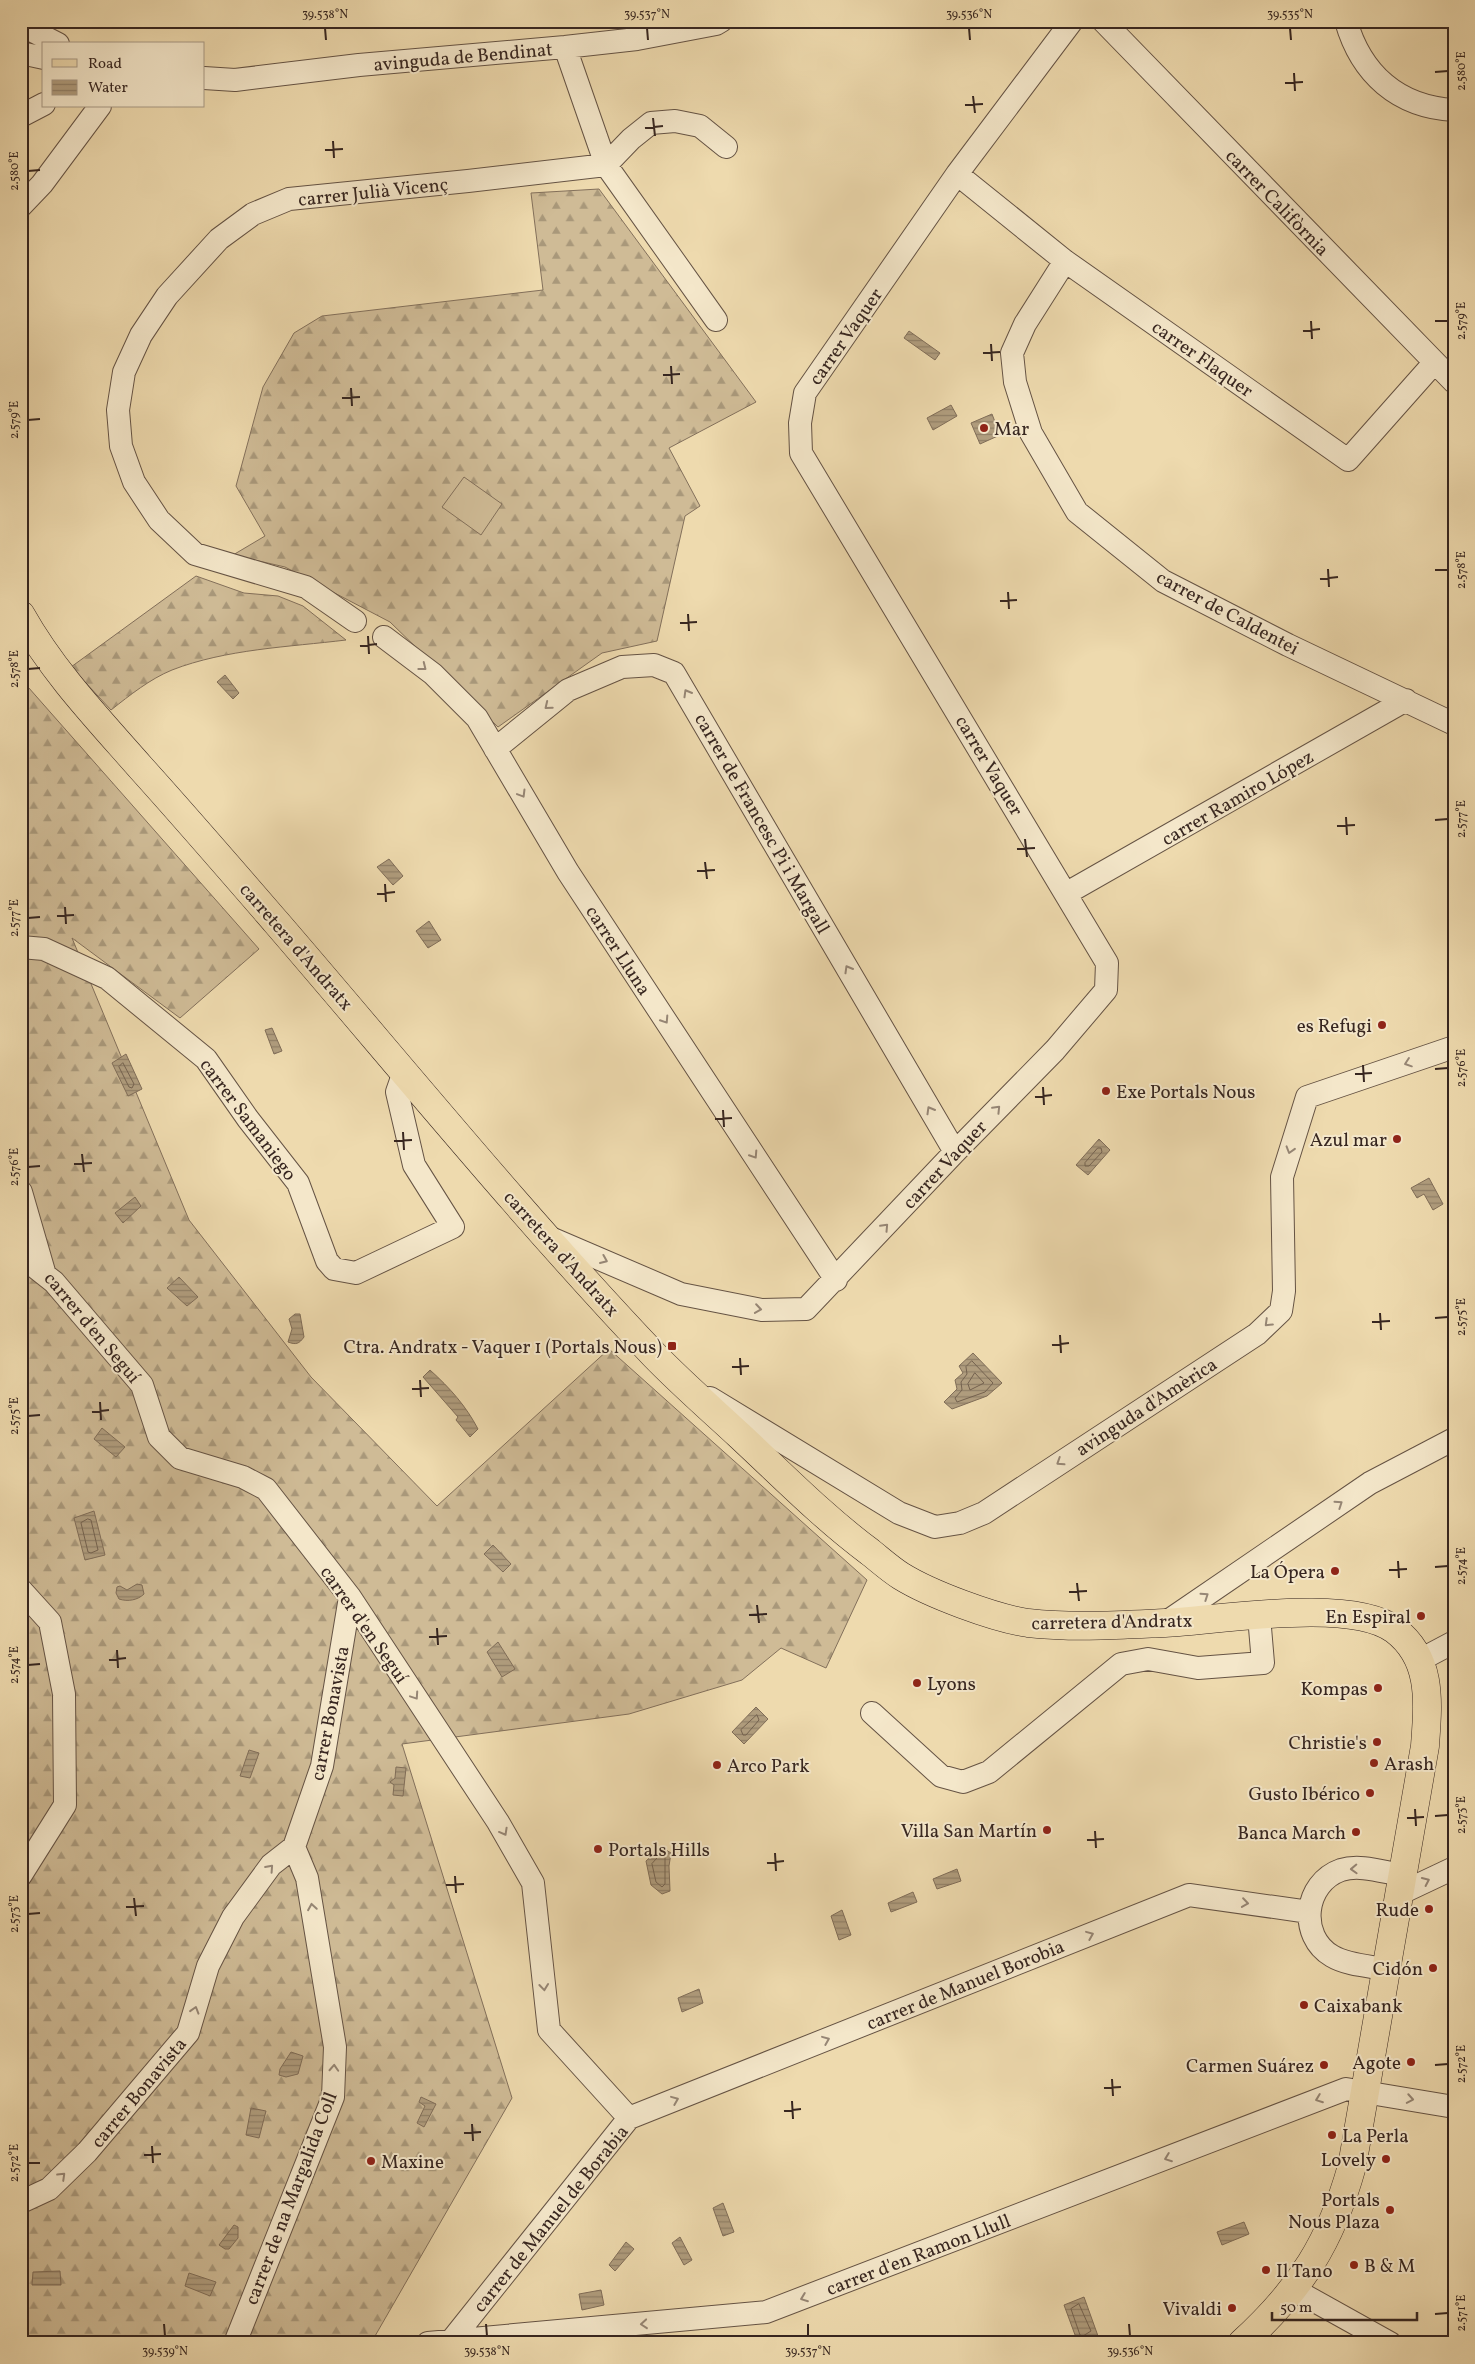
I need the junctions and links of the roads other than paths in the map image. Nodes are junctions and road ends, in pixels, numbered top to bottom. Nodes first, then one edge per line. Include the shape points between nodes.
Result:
1 (721, 21) edge
2 (1072, 21) edge
3 (1103, 21) edge
4 (1346, 21) edge
5 (21, 25) edge
6 (54, 42) edge
7 (565, 48) junction
8 (21, 53) edge
9 (42, 58) edge
10 (205, 78) edge
11 (42, 105) edge
12 (99, 108) edge
13 (1454, 110) edge
14 (21, 116) edge
15 (726, 146) dead end
16 (606, 165) junction
17 (957, 174) junction
18 (21, 206) edge
19 (1066, 261) junction
20 (716, 320) dead end
21 (1434, 362) junction
22 (1454, 382) edge
23 (21, 615) edge
24 (355, 621) dead end
25 (384, 637) dead end
26 (1406, 700) junction
27 (1454, 724) edge
28 (495, 749) junction
29 (1067, 893) junction
30 (21, 947) edge
31 (1454, 1047) edge
32 (404, 1072) junction
33 (955, 1152) junction
34 (21, 1192) edge
35 (543, 1234) junction
36 (21, 1256) edge
37 (45, 1275) junction
38 (836, 1280) junction
39 (681, 1380) junction
40 (1454, 1439) edge
41 (21, 1590) edge
42 (350, 1597) junction
43 (1259, 1616) junction
44 (1164, 1623) junction
45 (1454, 1642) edge
46 (1420, 1660) junction
47 (872, 1712) dead end
48 (294, 1847) junction
49 (1454, 1868) edge
50 (21, 1875) edge
51 (1401, 1884) junction
52 (1309, 1912) junction
53 (1385, 1969) junction
54 (1366, 2091) junction
55 (1454, 2106) edge
56 (630, 2118) junction
57 (21, 2202) edge
58 (1294, 2289) junction
59 (451, 2340) junction
60 (235, 2343) edge
61 (428, 2343) edge
62 (1242, 2343) edge
63 (1390, 2343) edge

1 - 7 street, avinguda de Bendinat via 637,39
2 - 17 street, carrer Vaquer
3 - 21 street, carrer Califòrnia
4 - 13 street via 1352,41 1371,72 1402,98
5 - 6 street
7 - 10 street, avinguda de Bendinat via 359,65 235,80
7 - 16 street
8 - 9 street
11 - 14 street
12 - 18 street via 42,184
15 - 16 street via 700,126 675,121 651,123
16 - 20 street
16 - 24 street, carrer Julià Vicenç via 289,199 253,214 219,239 166,296 141,335 124,372 118,410 120,437 134,482 159,520 195,554 306,587
17 - 19 street, carrer Flaquer
17 - 29 street, carrer Vaquer via 805,393 800,423 801,453
19 - 21 street, carrer Flaquer via 1348,460
19 - 26 street, carrer de Caldentei via 1025,324 1012,353 1015,382 1031,433 1077,512 1163,580 1288,645
21 - 22 street, carrer Califòrnia
23 - 32 main road, carretera d'Andratx via 57,670
25 -> 28 street, carrer Lluna via 433,674 476,718
26 - 27 street, carrer de Caldentei
26 - 29 street, carrer Ramiro López
33 -> 28 street, carrer de Francesc Pi i Margall via 674,672 654,665 622,667 568,690
28 -> 38 street, carrer Lluna via 568,872
33 -> 29 street, carrer Vaquer via 1055,1050 1106,990 1107,963
30 - 32 street, carrer Samaniego via 44,949 107,978 206,1059 298,1182 327,1261 334,1269 356,1273 453,1228 414,1166 396,1092
31 -> 39 street, avinguda d'Amèrica via 1307,1097 1282,1178 1284,1291 1281,1311 1257,1334 984,1513 960,1523 934,1527 899,1513
32 - 35 main road, carretera d'Andratx
38 -> 33 street, carrer Vaquer
34 - 37 street, carrer d'en Seguí
35 -> 38 street, carrer Vaquer via 682,1294 762,1310 806,1309
35 - 39 main road, carretera d'Andratx
36 - 37 street
37 - 42 street, carrer d'en Seguí via 142,1385 159,1437 180,1458 243,1477 266,1489
39 - 44 main road, carretera d'Andratx via 824,1515 901,1576 928,1590 989,1613 1026,1622 1065,1625
44 -> 40 street via 1370,1483
41 - 50 street via 50,1622 64,1694 65,1796 65,1805
42 - 48 street, carrer Bonavista via 322,1766
42 -> 56 street, carrer d'en Seguí via 498,1822 533,1884 549,2030
43 - 44 main road, carretera d'Andratx
43 - 46 main road, carretera d'Andratx via 1362,1615 1394,1629
43 - 47 street, carretera d'Andratx via 1262,1663 1198,1668 1148,1659 1121,1664 989,1772 963,1782 941,1776
45 - 46 street
46 - 51 main road, carretera d'Andratx via 1427,1680 1427,1723
57 -> 48 street, carrer Bonavista via 49,2189 87,2152 188,2033 208,1966 232,1917 271,1865
60 -> 48 street, carrer de na Margalida Coll via 333,2097 335,2047 307,1878
51 -> 49 street
51 -> 52 street via 1362,1868 1341,1870 1322,1883 1314,1894
51 - 53 main road, carretera d'Andratx
52 - 53 street via 1313,1934 1325,1951 1342,1960
56 -> 52 street, carrer de Manuel Borobia via 1189,1895
53 - 54 main road, carretera d'Andratx
54 -> 55 street, carrer d'en Ramon Llull
54 - 58 main road, carretera d'Andratx via 1352,2166 1338,2212 1314,2260
54 -> 59 street, carrer d'en Ramon Llull via 1346,2089 766,2312
56 - 59 street, carrer de Manuel de Borabia
58 - 62 main road, carretera d'Andratx
58 - 63 street
59 - 61 street, carrer d'en Ramon Llull

